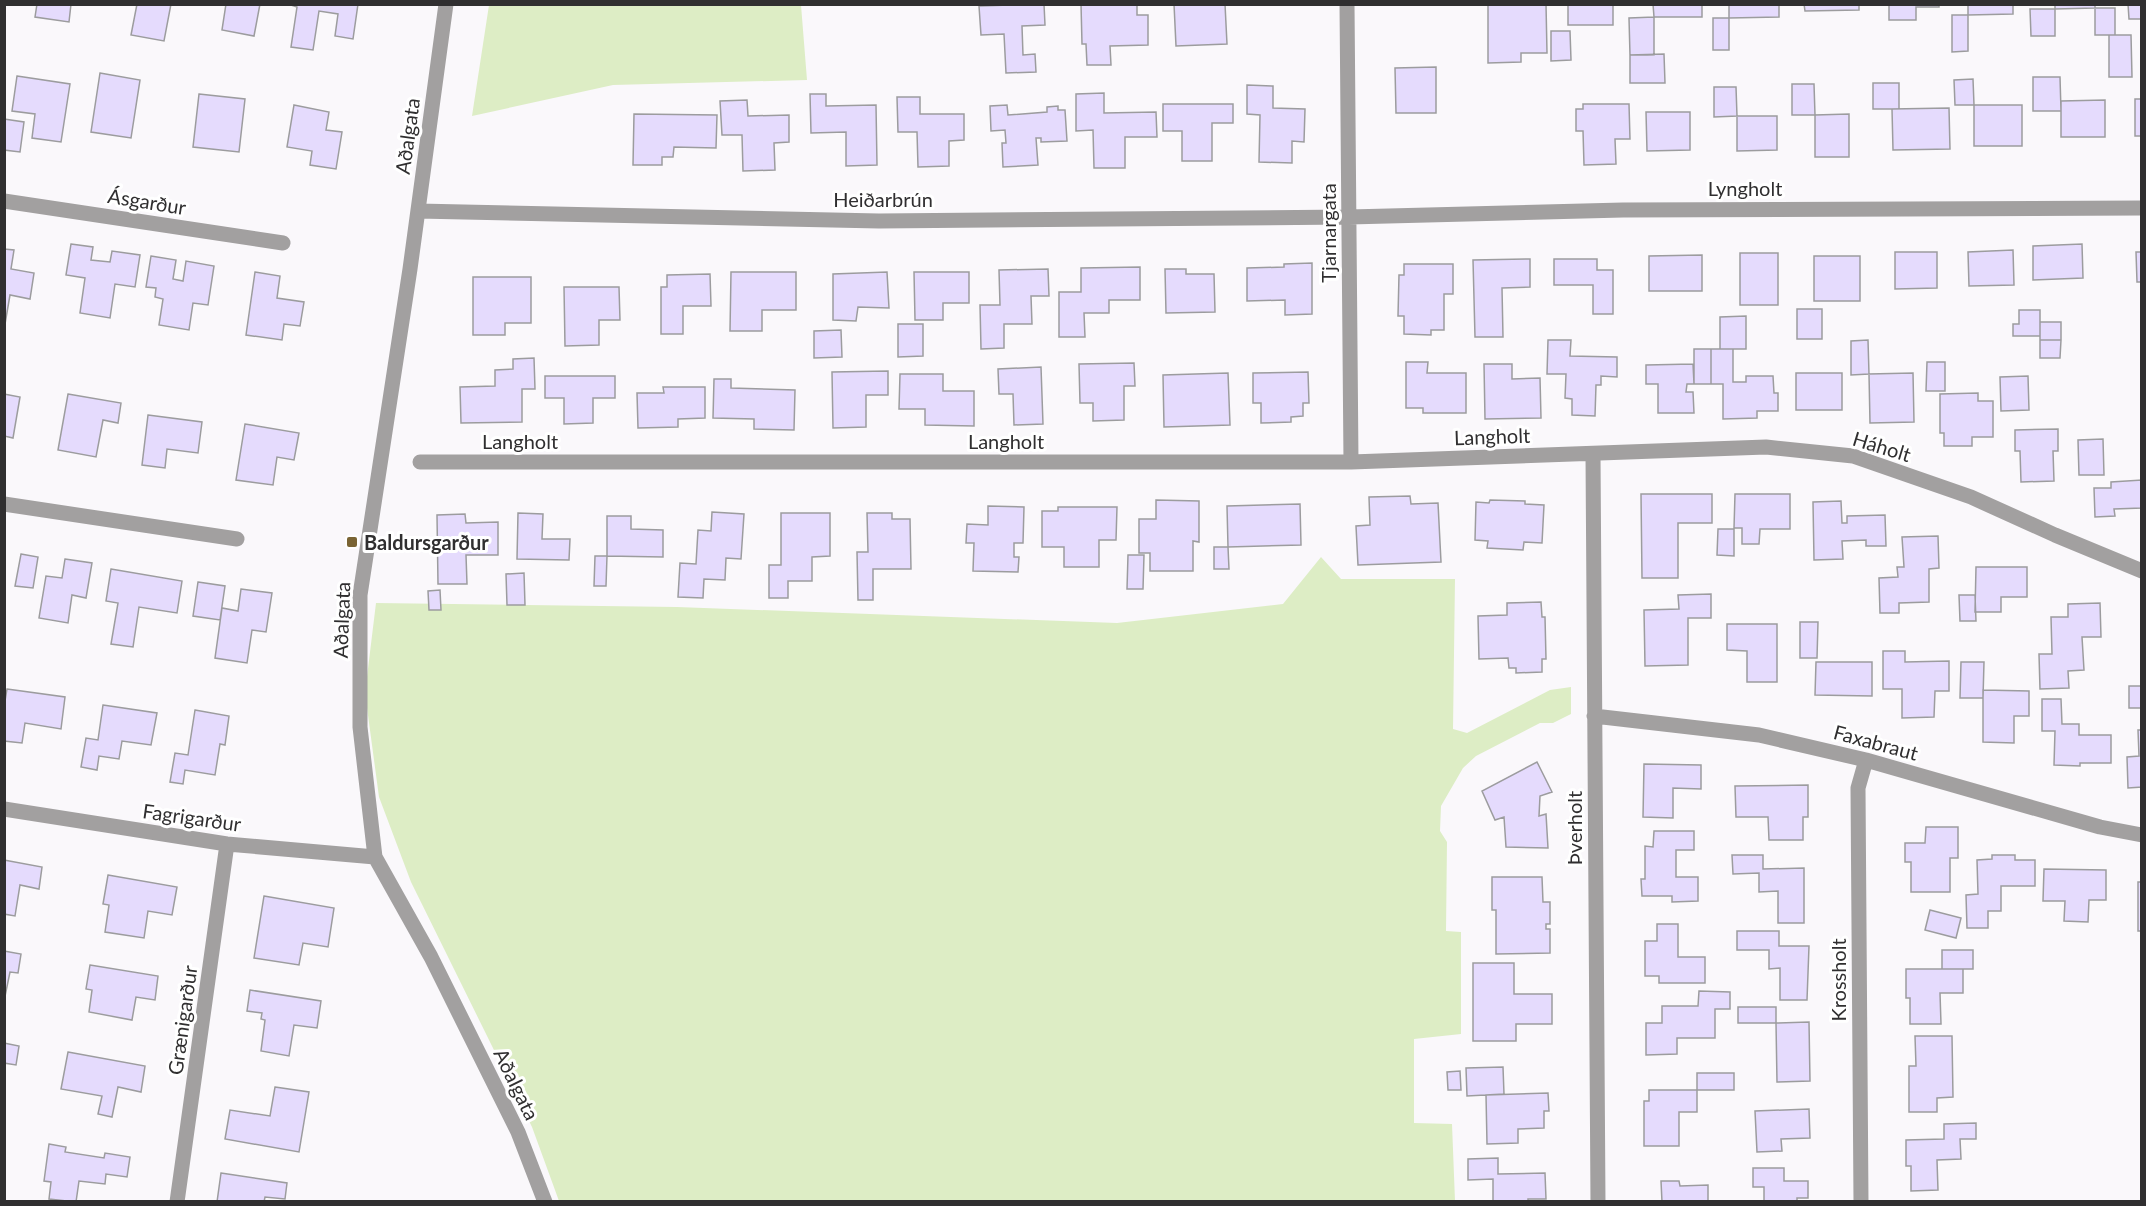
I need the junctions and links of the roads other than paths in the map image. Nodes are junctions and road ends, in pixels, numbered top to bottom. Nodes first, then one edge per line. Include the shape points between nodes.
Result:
1 (446, 4) edge
2 (1347, 4) edge
3 (4, 201) edge
4 (2142, 208) edge
5 (418, 212) junction
6 (1349, 217) junction
7 (283, 243) dead end
8 (1593, 454) junction
9 (420, 462) dead end
10 (1351, 462) junction
11 (4, 504) edge
12 (237, 539) dead end
13 (2142, 571) edge
14 (1594, 717) junction
15 (1866, 760) junction
16 (4, 809) edge
17 (2142, 835) edge
18 (227, 844) junction
19 (375, 856) junction
20 (177, 1202) edge
21 (545, 1202) edge
22 (1598, 1202) edge
23 (1861, 1202) edge

1 - 5 street, Aðalgata
2 - 6 street, Tjarnargata
3 - 7 street, Ásgarður
4 - 6 street, Lyngholt via 1623,210
5 - 6 street, Heiðarbrún via 879,221
5 - 19 street, Aðalgata via 360,595 360,727
6 - 10 street, Tjarnargata
8 - 10 street, Langholt
8 - 13 street, Háholt via 1766,447 1853,456 1971,497
8 - 14 street, Þverholt
9 - 10 street, Langholt
11 - 12 street
14 - 15 street, Faxabraut via 1759,735
14 - 22 street, Þverholt
15 - 17 street, Faxabraut via 2100,827
15 - 23 street, Krossholt via 1858,788
16 - 18 street, Fagrigarður
18 - 19 street, Fagrigarður
18 - 20 street, Grænigarður
19 - 21 street, Aðalgata via 431,957 507,1111

